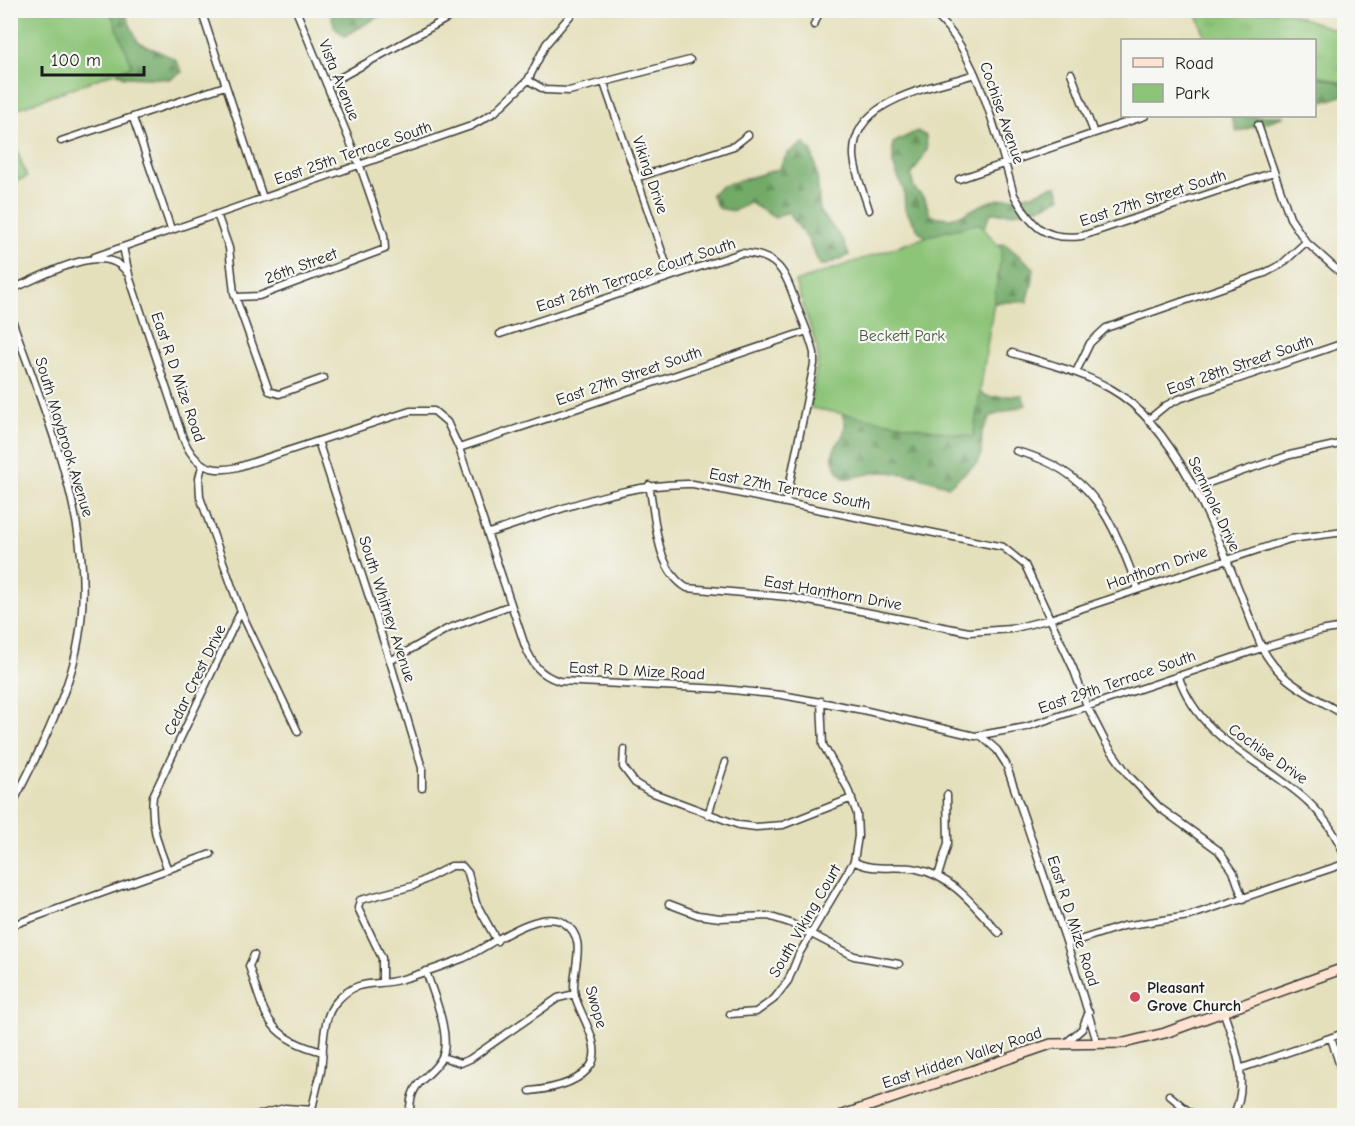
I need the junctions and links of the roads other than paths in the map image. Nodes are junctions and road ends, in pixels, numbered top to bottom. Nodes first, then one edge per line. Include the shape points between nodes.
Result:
1 (201, 10) edge
2 (296, 10) edge
3 (575, 10) edge
4 (820, 10) edge
5 (928, 10) edge
6 (455, 14) dead end
7 (814, 26) dead end
8 (690, 60) dead end
9 (975, 74) junction
10 (1071, 74) dead end
11 (528, 80) junction
12 (604, 83) junction
13 (327, 85) junction
14 (225, 86) junction
15 (1142, 117) edge
16 (132, 118) junction
17 (1258, 125) dead end
18 (1094, 133) junction
19 (748, 135) dead end
20 (61, 141) dead end
21 (1005, 162) junction
22 (360, 166) junction
23 (1274, 172) junction
24 (636, 178) junction
25 (958, 178) dead end
26 (263, 198) junction
27 (869, 210) dead end
28 (216, 214) junction
29 (171, 229) junction
30 (1041, 230) joint
31 (1306, 242) junction
32 (123, 247) junction
33 (373, 255) joint
34 (94, 257) junction
35 (670, 275) junction
36 (1344, 276) edge
37 (130, 279) junction
38 (10, 290) edge
39 (237, 297) junction
40 (10, 314) edge
41 (807, 331) junction
42 (500, 334) dead end
43 (1344, 343) edge
44 (1012, 352) dead end
45 (1076, 372) junction
46 (324, 378) dead end
47 (1148, 420) junction
48 (318, 441) junction
49 (1344, 443) edge
50 (459, 448) junction
51 (1016, 451) dead end
52 (202, 466) junction
53 (649, 485) junction
54 (1194, 488) junction
55 (786, 502) junction
56 (1344, 532) edge
57 (489, 533) junction
58 (1225, 560) junction
59 (1138, 589) junction
60 (511, 604) junction
61 (241, 612) junction
62 (1050, 619) junction
63 (1344, 627) edge
64 (1262, 648) junction
65 (390, 661) junction
66 (1178, 675) junction
67 (821, 701) junction
68 (1087, 706) junction
69 (1344, 715) edge
70 (298, 732) dead end
71 (980, 735) junction
72 (624, 749) dead end
73 (725, 762) dead end
74 (422, 788) dead end
75 (947, 795) dead end
76 (852, 798) junction
77 (10, 809) edge
78 (708, 815) junction
79 (211, 854) dead end
80 (1344, 855) edge
81 (854, 861) junction
82 (1344, 864) edge
83 (168, 870) junction
84 (938, 876) junction
85 (1243, 899) junction
86 (669, 904) dead end
87 (11, 925) edge
88 (999, 933) dead end
89 (810, 934) junction
90 (497, 941) junction
91 (1067, 944) junction
92 (254, 955) dead end
93 (899, 964) dead end
94 (1344, 968) edge
95 (426, 971) junction
96 (382, 981) junction
97 (575, 994) junction
98 (1223, 1010) junction
99 (1089, 1011) junction
100 (730, 1014) dead end
101 (1344, 1033) edge
102 (1331, 1038) junction
103 (1067, 1042) junction
104 (1097, 1042) junction
105 (323, 1052) junction
106 (442, 1057) junction
107 (1242, 1068) junction
108 (1344, 1079) edge
109 (530, 1091) dead end
110 (1169, 1095) dead end
111 (312, 1113) edge
112 (254, 1116) edge
113 (410, 1116) edge
114 (840, 1116) edge
115 (1194, 1116) edge
116 (1233, 1116) edge

1 - 14 street
2 - 13 street, Vista Avenue
3 - 11 street, East 25th Terrace South via 546,44
4 - 7 street
5 - 9 street, Cochise Avenue via 958,39
6 - 13 street
8 - 12 street
9 - 21 street, Cochise Avenue
9 - 27 street via 891,101 867,118 858,132 854,154
10 - 18 street
11 - 12 street via 545,90 561,92
11 - 22 street, East 25th Terrace South via 495,112 471,126
12 - 24 street, Viking Drive
13 - 22 street, Vista Avenue
14 - 16 street
14 - 26 street
15 - 18 street
16 - 20 street
16 - 29 street
17 - 23 street
18 - 21 street
19 - 24 street via 735,146
21 - 25 street
21 - 30 street, Cochise Avenue via 1014,195
22 - 26 street, East 25th Terrace South
22 - 33 street, Vista Avenue via 384,235 385,249
23 - 30 street, East 27th Street South via 1082,236 1054,237
23 - 31 street via 1290,218
24 - 35 street, Viking Drive
26 - 28 street, East 25th Terrace South
28 - 29 street, East 25th Terrace South
28 - 39 street via 228,249
29 - 32 street, East 25th Terrace South
31 - 36 street
31 - 45 street via 1282,264 1265,273 1106,328 1090,343
32 - 34 street, East 25th Terrace South
32 - 37 street, East R D Mize Road
33 - 39 street, 26th Street via 259,296
34 - 37 street, East R D Mize Road via 121,264
34 - 38 street
35 - 41 street, East 26th Terrace Court South via 741,253 758,254 786,274
35 - 42 street, East 26th Terrace Court South
37 - 52 street, East R D Mize Road via 183,438
39 - 46 street via 269,391 279,394
40 - 77 street, South Maybrook Avenue via 73,499 85,588 81,626 67,684
41 - 50 street, East 27th Street South
41 - 55 street, East 26th Terrace Court South via 814,364
43 - 47 street, East 28th Street South via 1179,399
44 - 45 street, Seminole Drive
45 - 47 street, Seminole Drive via 1113,390
47 - 54 street, Seminole Drive via 1168,444
48 - 50 street, East R D Mize Road via 424,409 434,411 447,422
48 - 52 street, East R D Mize Road via 228,470
48 - 65 street, South Whitney Avenue
49 - 54 street via 1290,455
50 - 57 street, East R D Mize Road
51 - 59 street via 1037,456 1061,469 1094,497 1115,529
52 - 61 street, Cedar Crest Drive via 200,497
53 - 55 street, East 27th Terrace South via 693,484
53 - 57 street, East 27th Terrace South
53 - 62 street, East Hanthorn Drive via 665,567 687,588 788,597 969,632 1011,629
54 - 58 street, Seminole Drive
55 - 62 street, East 27th Terrace South via 1003,547 1024,565
56 - 58 street, Hanthorn Drive via 1290,539
57 - 60 street, East R D Mize Road
58 - 59 street, Hanthorn Drive
58 - 64 street, Seminole Drive
59 - 62 street, Hanthorn Drive
60 - 65 street via 447,629
60 - 67 street, East R D Mize Road via 535,669 546,677 559,681 723,689
61 - 70 street
61 - 83 street, Cedar Crest Drive via 153,796 154,828
62 - 68 street, East 27th Terrace South
63 - 64 street, East 29th Terrace South via 1320,630
64 - 66 street, East 29th Terrace South
64 - 69 street, Seminole Drive via 1272,667 1286,681
65 - 74 street, South Whitney Avenue via 422,768
66 - 68 street, East 29th Terrace South
66 - 80 street, Cochise Drive via 1200,718 1233,748 1306,797 1329,822
67 - 71 street, East R D Mize Road
67 - 76 street, South Viking Court via 823,745
68 - 71 street, East 29th Terrace South via 1026,727
68 - 85 street, East 27th Terrace South via 1129,776 1160,808 1218,850 1233,871
71 - 91 street, East R D Mize Road via 1006,764
72 - 78 street via 623,767 635,783
73 - 78 street
75 - 84 street via 948,843
76 - 78 street via 783,825 739,825
76 - 81 street, South Viking Court via 858,836
79 - 83 street
81 - 84 street via 916,869
81 - 89 street, South Viking Court
82 - 85 street
83 - 87 street
84 - 88 street via 961,891
85 - 91 street via 1189,916 1123,926
86 - 89 street via 720,918 768,916
89 - 93 street via 854,956
89 - 100 street, South Viking Court via 788,981 774,999 760,1010
90 - 95 street
90 - 96 street via 476,903 468,873 462,866 451,866 413,886 360,900 358,908 382,958
90 - 97 street, Swope via 542,920 565,924 576,938 579,953
91 - 99 street, East R D Mize Road
92 - 105 street via 249,966 271,1023 283,1038
94 - 98 main road, East Hidden Valley Road
95 - 96 street via 393,982
95 - 106 street via 444,1034
96 - 105 street via 362,984 334,1003 327,1018
97 - 106 street via 558,998 470,1059 461,1063
97 - 109 street, Swope via 593,1043 591,1065 577,1079
98 - 104 main road, East Hidden Valley Road via 1165,1033 1124,1042
98 - 107 street
99 - 103 street, East R D Mize Road via 1082,1029
99 - 104 street, East R D Mize Road
101 - 102 street
102 - 107 street
102 - 108 street
103 - 104 main road, East Hidden Valley Road
103 - 114 main road, East Hidden Valley Road via 1020,1054
105 - 111 street
106 - 113 street via 413,1091
107 - 116 street via 1239,1104
110 - 115 street
111 - 112 street via 285,1108

